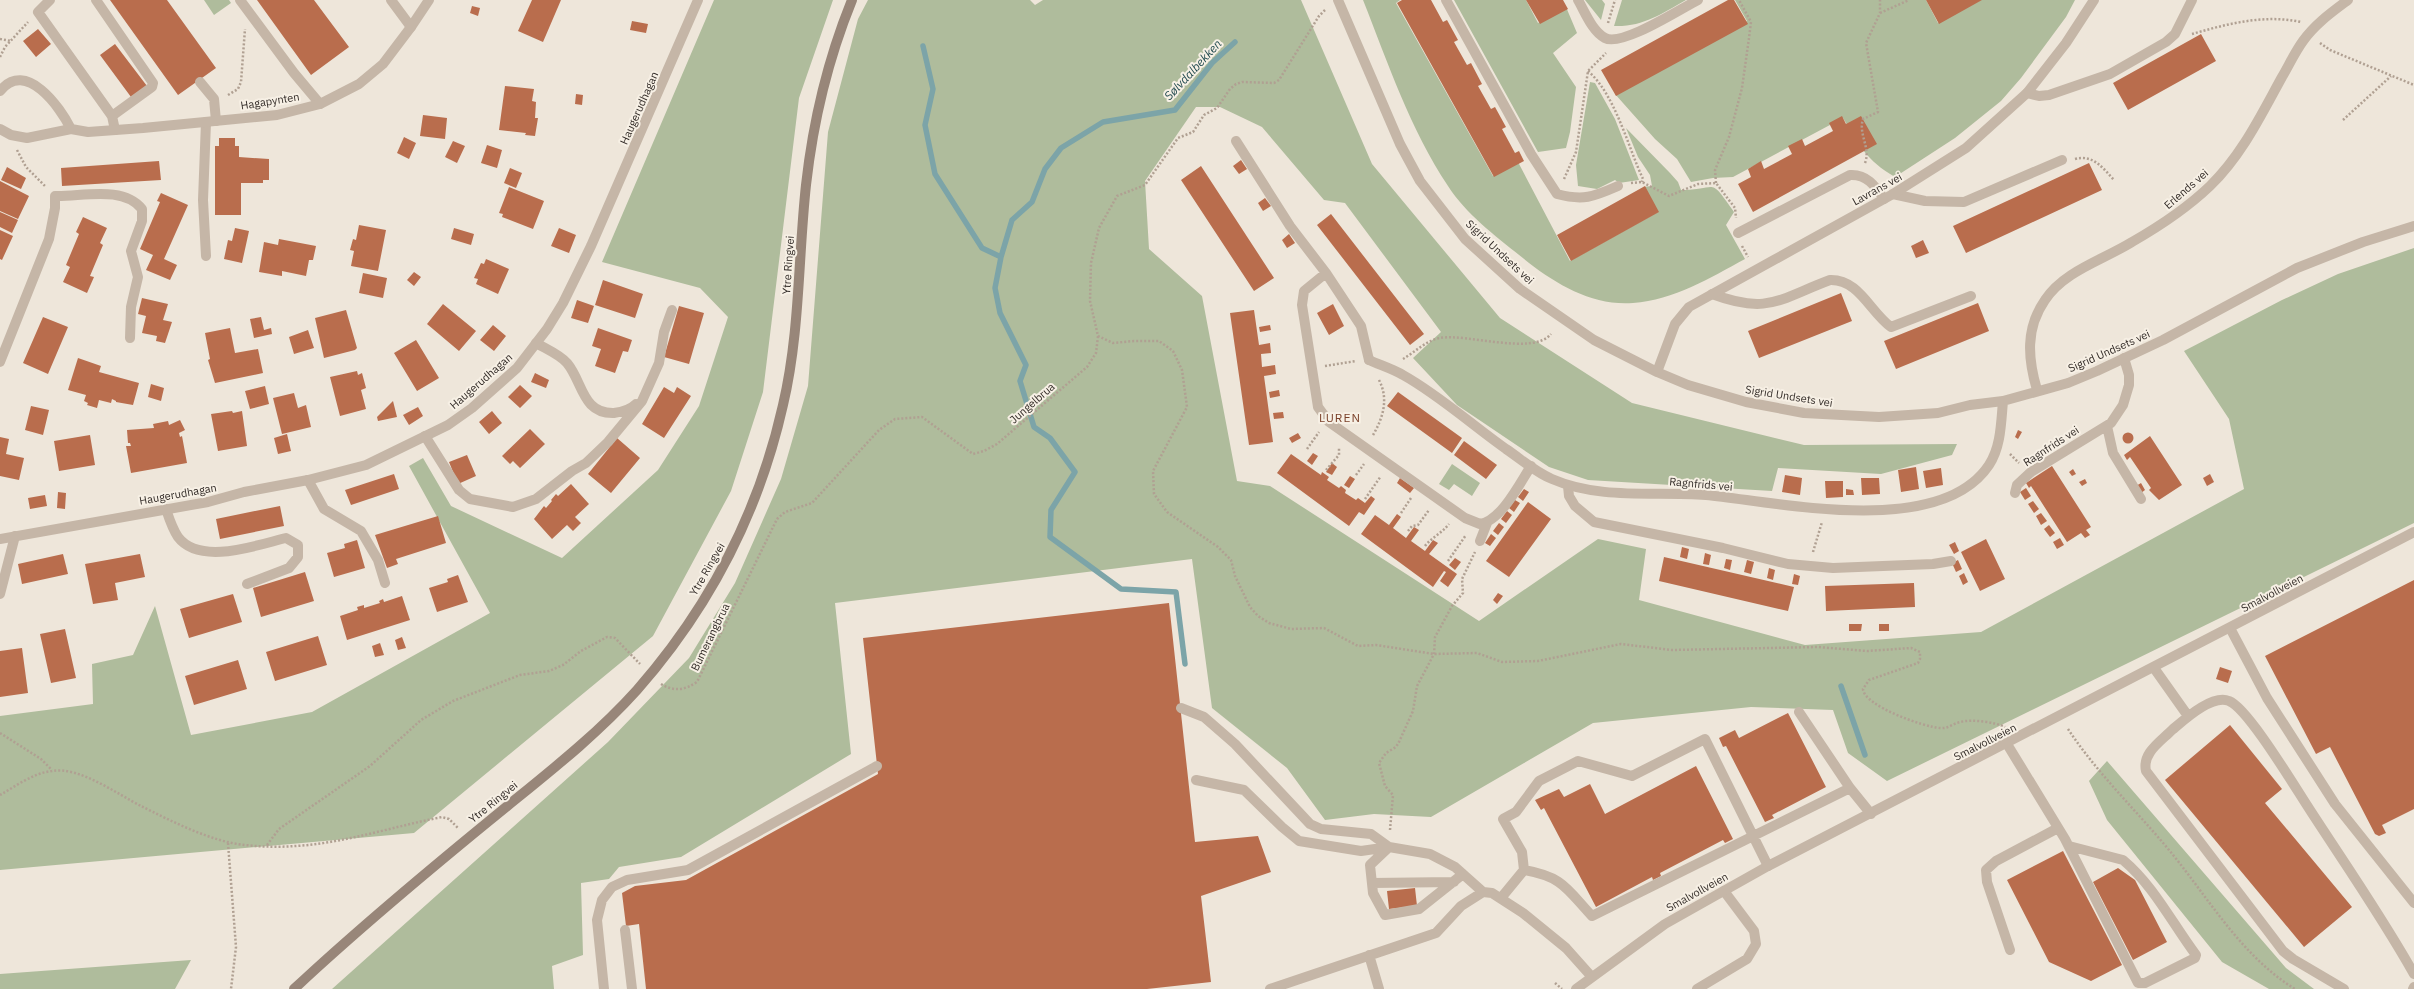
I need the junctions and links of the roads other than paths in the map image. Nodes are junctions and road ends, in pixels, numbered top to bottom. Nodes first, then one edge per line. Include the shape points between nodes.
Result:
1 (50, 0) edge
2 (96, 0) edge
3 (240, 0) edge
4 (391, 0) edge
5 (429, 0) edge
6 (698, 0) edge
7 (852, 0) edge
8 (1338, 0) edge
9 (1446, 0) edge
10 (1578, 0) edge
11 (1698, 0) edge
12 (2094, 0) edge
13 (2192, 0) edge
14 (2348, 0) edge
15 (411, 27) junction
16 (200, 82) dead end
17 (0, 91) edge
18 (2027, 93) junction
19 (320, 104) junction
20 (112, 116) junction
21 (216, 121) junction
22 (206, 122) junction
23 (0, 129) edge
24 (71, 129) junction
25 (115, 130) junction
26 (1236, 141) dead end
27 (2062, 160) road end
28 (1618, 186) dead end
29 (1893, 194) junction
30 (1884, 199) junction
31 (2414, 226) edge
32 (1738, 233) road end
33 (206, 256) dead end
34 (1326, 273) junction
35 (1712, 294) junction
36 (1971, 296) dead end
37 (672, 310) dead end
38 (130, 338) dead end
39 (536, 343) junction
40 (2124, 358) junction
41 (0, 362) edge
42 (1657, 372) junction
43 (2036, 390) junction
44 (644, 397) junction
45 (2003, 401) junction
46 (2107, 426) junction
47 (425, 436) junction
48 (1531, 466) junction
49 (308, 480) junction
50 (1568, 486) junction
51 (2015, 492) dead end
52 (2141, 499) dead end
53 (166, 509) junction
54 (1487, 523) junction
55 (2414, 532) edge
56 (15, 536) junction
57 (0, 539) edge
58 (1480, 541) road end
59 (1951, 561) dead end
60 (385, 582) dead end
61 (247, 584) dead end
62 (0, 594) edge
63 (2230, 628) junction
64 (2154, 668) junction
65 (1180, 708) dead end
66 (1799, 712) dead end
67 (2188, 716) junction
68 (2012, 741) junction
69 (877, 766) dead end
70 (1196, 780) dead end
71 (1850, 788) junction
72 (1872, 814) junction
73 (2058, 828) junction
74 (1752, 836) junction
75 (2069, 846) junction
76 (1389, 847) junction
77 (1768, 866) junction
78 (1524, 870) junction
79 (1463, 874) junction
80 (1454, 882) junction
81 (1372, 883) junction
82 (1724, 891) junction
83 (1483, 892) junction
84 (1501, 898) junction
85 (2414, 903) edge
86 (625, 930) dead end
87 (2010, 950) dead end
88 (1366, 956) junction
89 (2414, 974) edge
90 (1591, 976) junction
91 (294, 989) edge
92 (604, 989) edge
93 (632, 989) edge
94 (1270, 989) edge
95 (1379, 989) edge
96 (1576, 989) edge
97 (1697, 989) edge
98 (2344, 989) edge

1 - 20 street via 38,12
2 - 20 street via 153,83 152,87 136,101
3 - 19 street
4 - 15 street
5 - 15 street, Hagapynten
6 - 39 street, Haugerudhagan via 591,246 563,303
7 - 91 main road, Ytre Ringvei via 838,38 815,121 806,184 789,380 768,464 758,492 720,573 673,647 612,716 559,764 380,911
8 - 42 street, Sigrid Undsets vei via 1400,144 1420,181 1465,239 1520,289 1594,340
9 - 28 street via 1557,194 1575,199 1596,195
10 - 11 street via 1591,23 1607,38 1618,40
12 - 18 street, Lavrans vei via 2066,43
13 - 18 street via 2171,38 2110,74 2049,95
14 - 43 street, Erlends vei via 2309,33 2240,150 2212,184 2178,214 2065,279 2052,290 2037,315 2028,346
15 - 19 street, Hagapynten via 383,64 365,80
16 - 21 street via 214,99
17 - 24 street via 13,82 32,83 51,100 66,118
18 - 29 street, Lavrans vei via 1966,148
19 - 21 street, Hagapynten via 277,114
20 - 25 street
21 - 22 street, Hagapynten
22 - 25 street, Hagapynten
22 - 33 street via 203,200
23 - 24 street, Hagapynten via 11,135 27,138
24 - 25 street, Hagapynten via 88,132
26 - 34 street via 1290,226
27 - 29 street via 1964,202 1925,201
29 - 30 street, Lavrans vei
30 - 32 street via 1861,174 1850,175
30 - 35 street, Lavrans vei
31 - 40 street, Sigrid Undsets vei via 2357,244 2297,268
34 - 48 street, Ragnfrids vei via 1361,326 1369,360 1403,375
34 - 54 street via 1304,291 1302,304 1318,408 1349,437 1457,512 1474,522
35 - 36 street via 1731,301 1765,305 1830,280 1839,280 1854,288 1891,327
35 - 42 street, Lavrans vei via 1682,313 1670,334
37 - 44 street via 664,332 659,363
38 - 41 street via 131,307 138,277 131,250 143,216 142,209 134,202 118,196 55,196 56,208 49,239
39 - 44 street via 566,362 573,370 584,397 590,405 600,411 622,412 635,406
39 - 47 street, Haugerudhagan via 517,368 472,408 448,425
40 - 43 street, Sigrid Undsets vei via 2068,383
40 - 46 street, Ragnfrids vei via 2129,385 2117,416
42 - 45 street, Sigrid Undsets vei via 1688,385 1746,402 1812,414 1855,417 1909,416
43 - 45 street, Sigrid Undsets vei
44 - 47 street via 608,442 586,463 536,499 513,507 470,499 459,490
45 - 50 street, Ragnfrids vei via 1999,441 1990,464 1968,487 1936,501 1900,508 1825,510 1706,496 1613,493
46 - 51 street, Ragnfrids vei via 2031,472 2017,485
46 - 52 street via 2112,453
47 - 49 street, Haugerudhagan via 366,465
48 - 50 street, Ragnfrids vei
48 - 54 street via 1509,500
49 - 53 street, Haugerudhagan
49 - 60 street via 324,509 361,531 378,560
50 - 59 street via 1574,506 1594,522 1788,564 1832,568
53 - 56 street, Haugerudhagan
53 - 61 street via 172,528 179,538 190,547 201,551 238,550 286,538 298,545 298,556 289,568
54 - 58 street
55 - 63 street, Smalvollveien
56 - 57 street, Haugerudhagan
56 - 62 street
63 - 64 street, Smalvollveien
63 - 85 street via 2267,698 2335,804
64 - 67 street
64 - 68 street, Smalvollveien
65 - 76 street via 1204,717 1235,744 1310,824 1321,829 1371,834
66 - 71 street
67 - 89 street via 2221,699 2229,701 2240,710 2274,754 2383,920
67 - 98 street via 2147,756 2146,771 2284,951
68 - 72 street, Smalvollveien
68 - 73 street
69 - 92 street via 688,870 627,880 612,888 602,900 597,920
70 - 76 street via 1244,790 1299,841 1361,851
71 - 72 street
71 - 74 street
72 - 77 street, Smalvollveien
73 - 75 street
73 - 87 street via 1996,861 1986,870 1987,882
74 - 77 street
74 - 78 street via 1592,916 1558,880 1543,873
74 - 78 street via 1705,739 1632,776 1578,761 1539,781 1516,812 1503,819 1522,852
75 - 75 street via 2138,983 2145,983 2196,958 2142,877 2129,865 2123,860
76 - 79 street via 1430,854
76 - 81 street via 1370,865
77 - 82 street, Smalvollveien
78 - 84 street
79 - 80 street
79 - 83 street
80 - 81 street
80 - 81 street via 1419,909 1385,915 1373,893
82 - 90 street, Smalvollveien via 1665,924
82 - 97 street via 1754,931 1756,944 1747,959
83 - 84 street
83 - 88 street via 1461,906 1436,933
84 - 90 street via 1566,948
86 - 93 street
88 - 94 street
88 - 95 street
90 - 96 street, Smalvollveien

